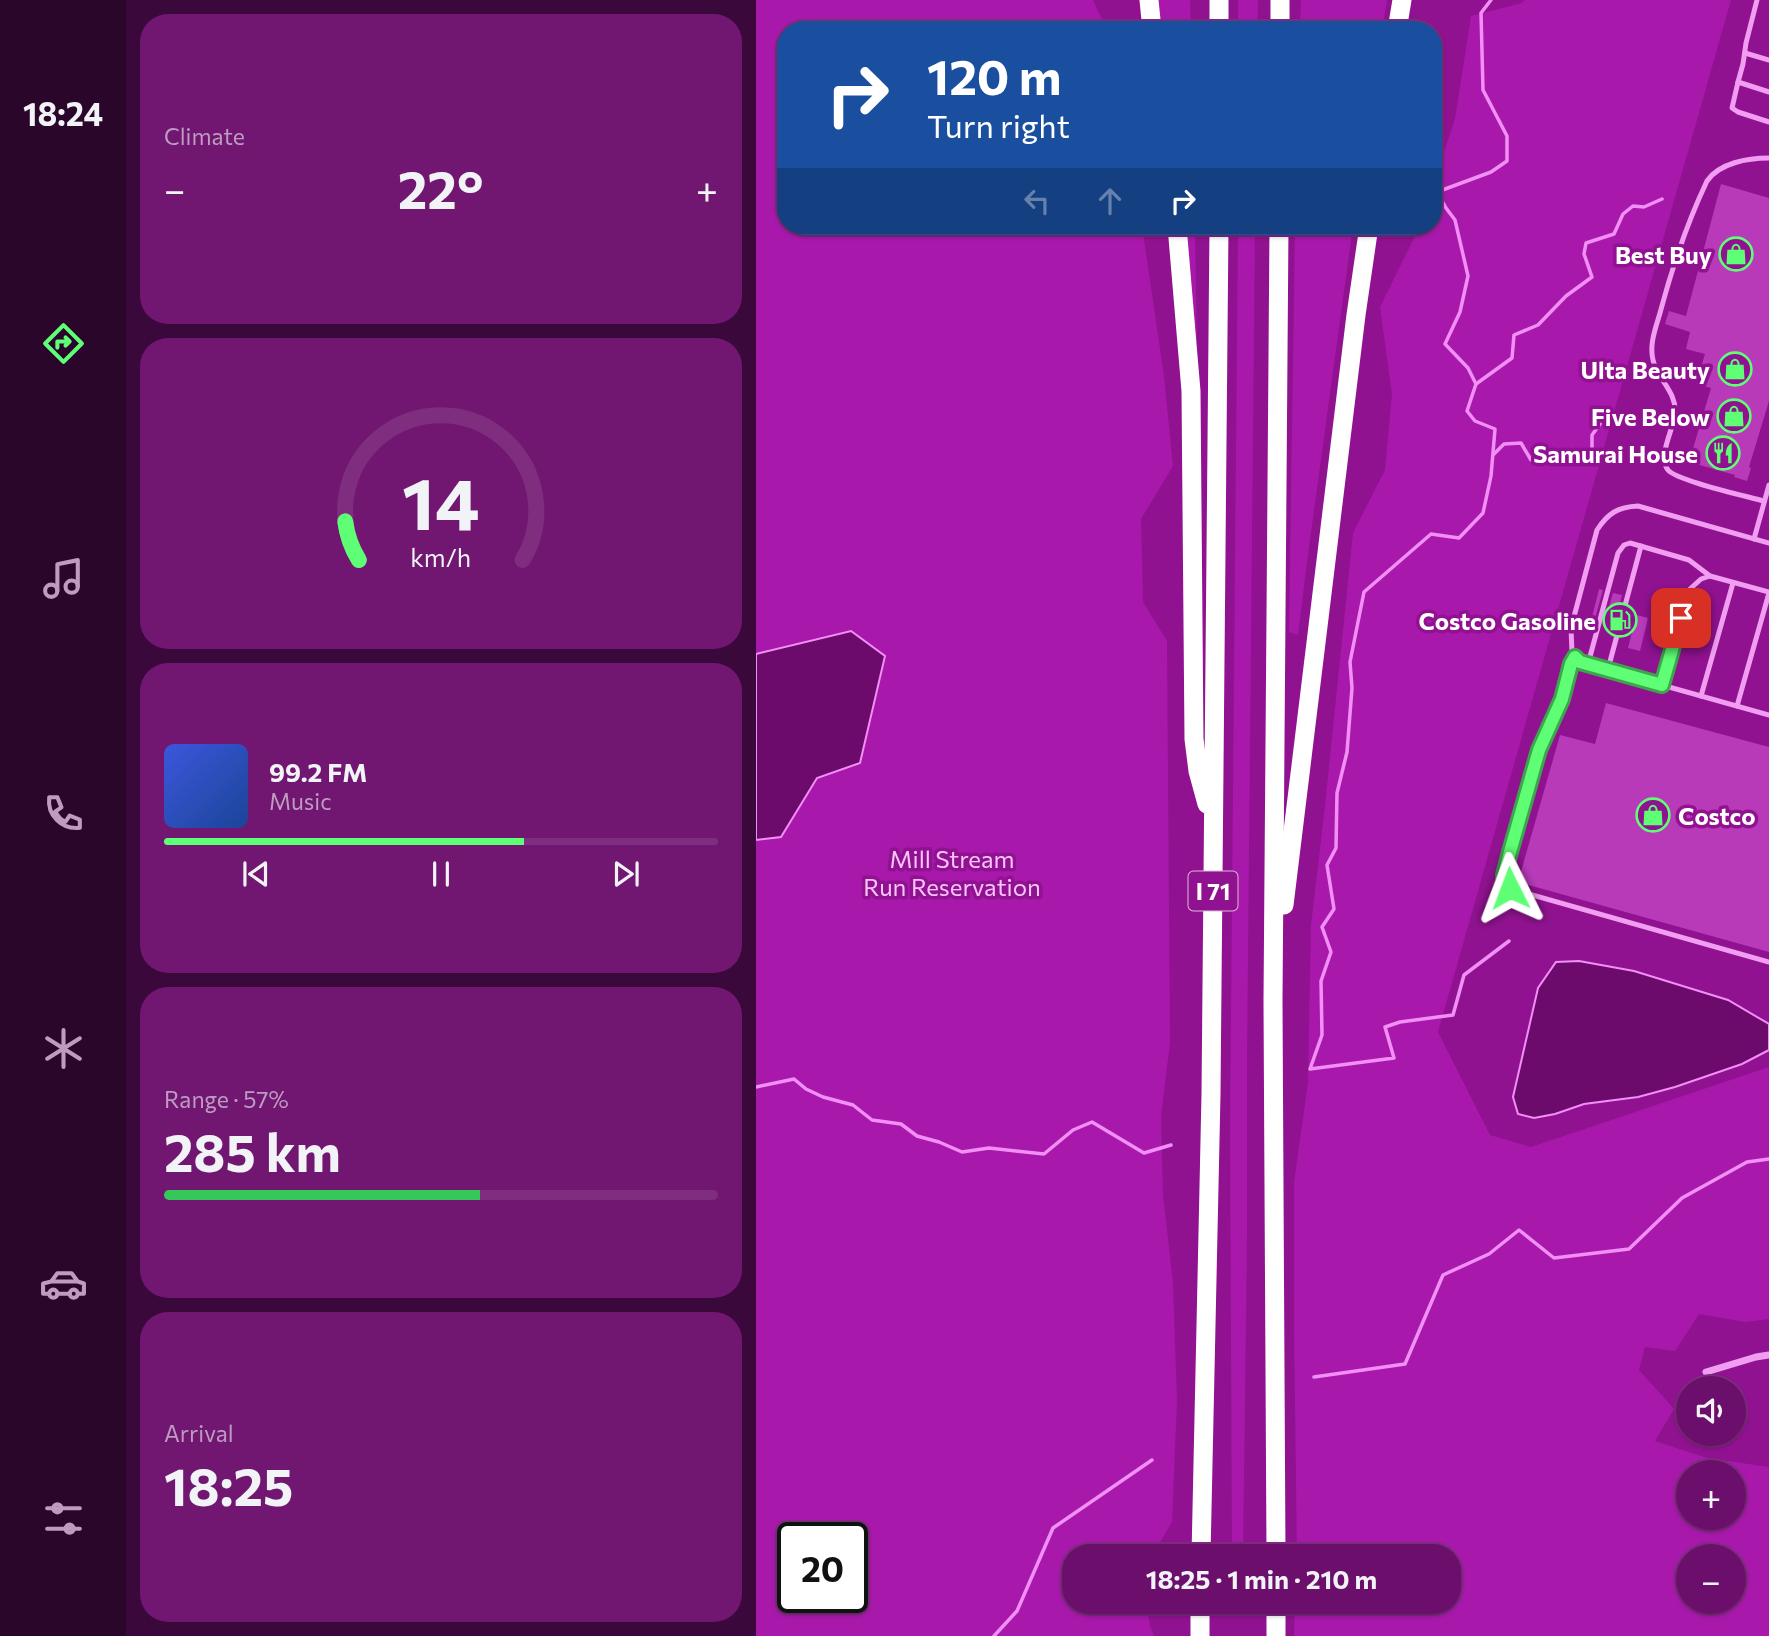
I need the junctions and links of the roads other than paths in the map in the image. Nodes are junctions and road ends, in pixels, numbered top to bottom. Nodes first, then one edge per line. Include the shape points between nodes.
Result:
1 (1149, 0) edge
2 (1219, 0) edge
3 (1402, 0) edge
4 (1757, 0) edge
5 (1280, 1) edge
6 (1151, 21) edge
7 (1219, 21) edge
8 (1280, 21) edge
9 (1398, 21) edge
10 (1745, 53) junction
11 (1769, 60) edge
12 (1738, 82) junction
13 (1769, 92) edge
14 (1769, 122) edge
15 (1769, 158) edge
16 (1178, 235) edge
17 (1219, 235) edge
18 (1279, 235) edge
19 (1368, 235) edge
20 (1769, 485) edge
21 (1765, 506) edge
22 (1754, 539) junction
23 (1769, 543) edge
24 (1641, 546) junction
25 (1710, 576) junction
26 (1733, 583) junction
27 (1769, 592) edge
28 (1575, 657) junction
29 (1588, 664) junction
30 (1608, 670) junction
31 (1662, 685) junction
32 (1701, 696) junction
33 (1737, 706) junction
34 (1769, 715) edge
35 (1213, 825) junction
36 (1769, 962) edge
37 (1273, 1001) junction
38 (1769, 1355) edge
39 (1706, 1372) dead end
40 (1201, 1544) edge
41 (1276, 1544) edge
42 (1200, 1614) edge
43 (1276, 1614) edge
44 (1200, 1636) edge
45 (1276, 1636) edge

1 - 6 highway
2 - 7 highway
3 - 9 highway
4 - 10 lane
5 - 8 highway
10 - 11 lane
10 - 12 lane
12 - 13 lane
12 - 14 lane via 1732,108
15 - 21 lane via 1732,163 1707,181 1687,227 1652,343 1657,371 1675,404 1664,457 1666,468 1683,479
16 - 35 highway via 1191,391 1194,739
17 - 35 highway, I 71
18 - 37 highway, I 71
19 - 37 highway
20 - 21 lane
21 - 22 lane
22 - 23 lane
22 - 28 lane via 1638,506 1614,512 1597,530 1592,544 1571,628
24 - 25 lane via 1689,560
24 - 29 lane via 1630,543 1618,553
24 - 30 lane
25 - 26 lane
25 - 31 lane via 1690,589
26 - 27 lane
26 - 32 lane
27 - 33 lane
28 - 29 lane
28 - 36 lane via 1539,750 1505,880 1516,890
29 - 30 lane
30 - 31 lane
31 - 32 lane
32 - 33 lane
33 - 34 lane
35 - 40 highway, I 71
37 - 41 highway, I 71
38 - 39 street
42 - 44 highway
43 - 45 highway

